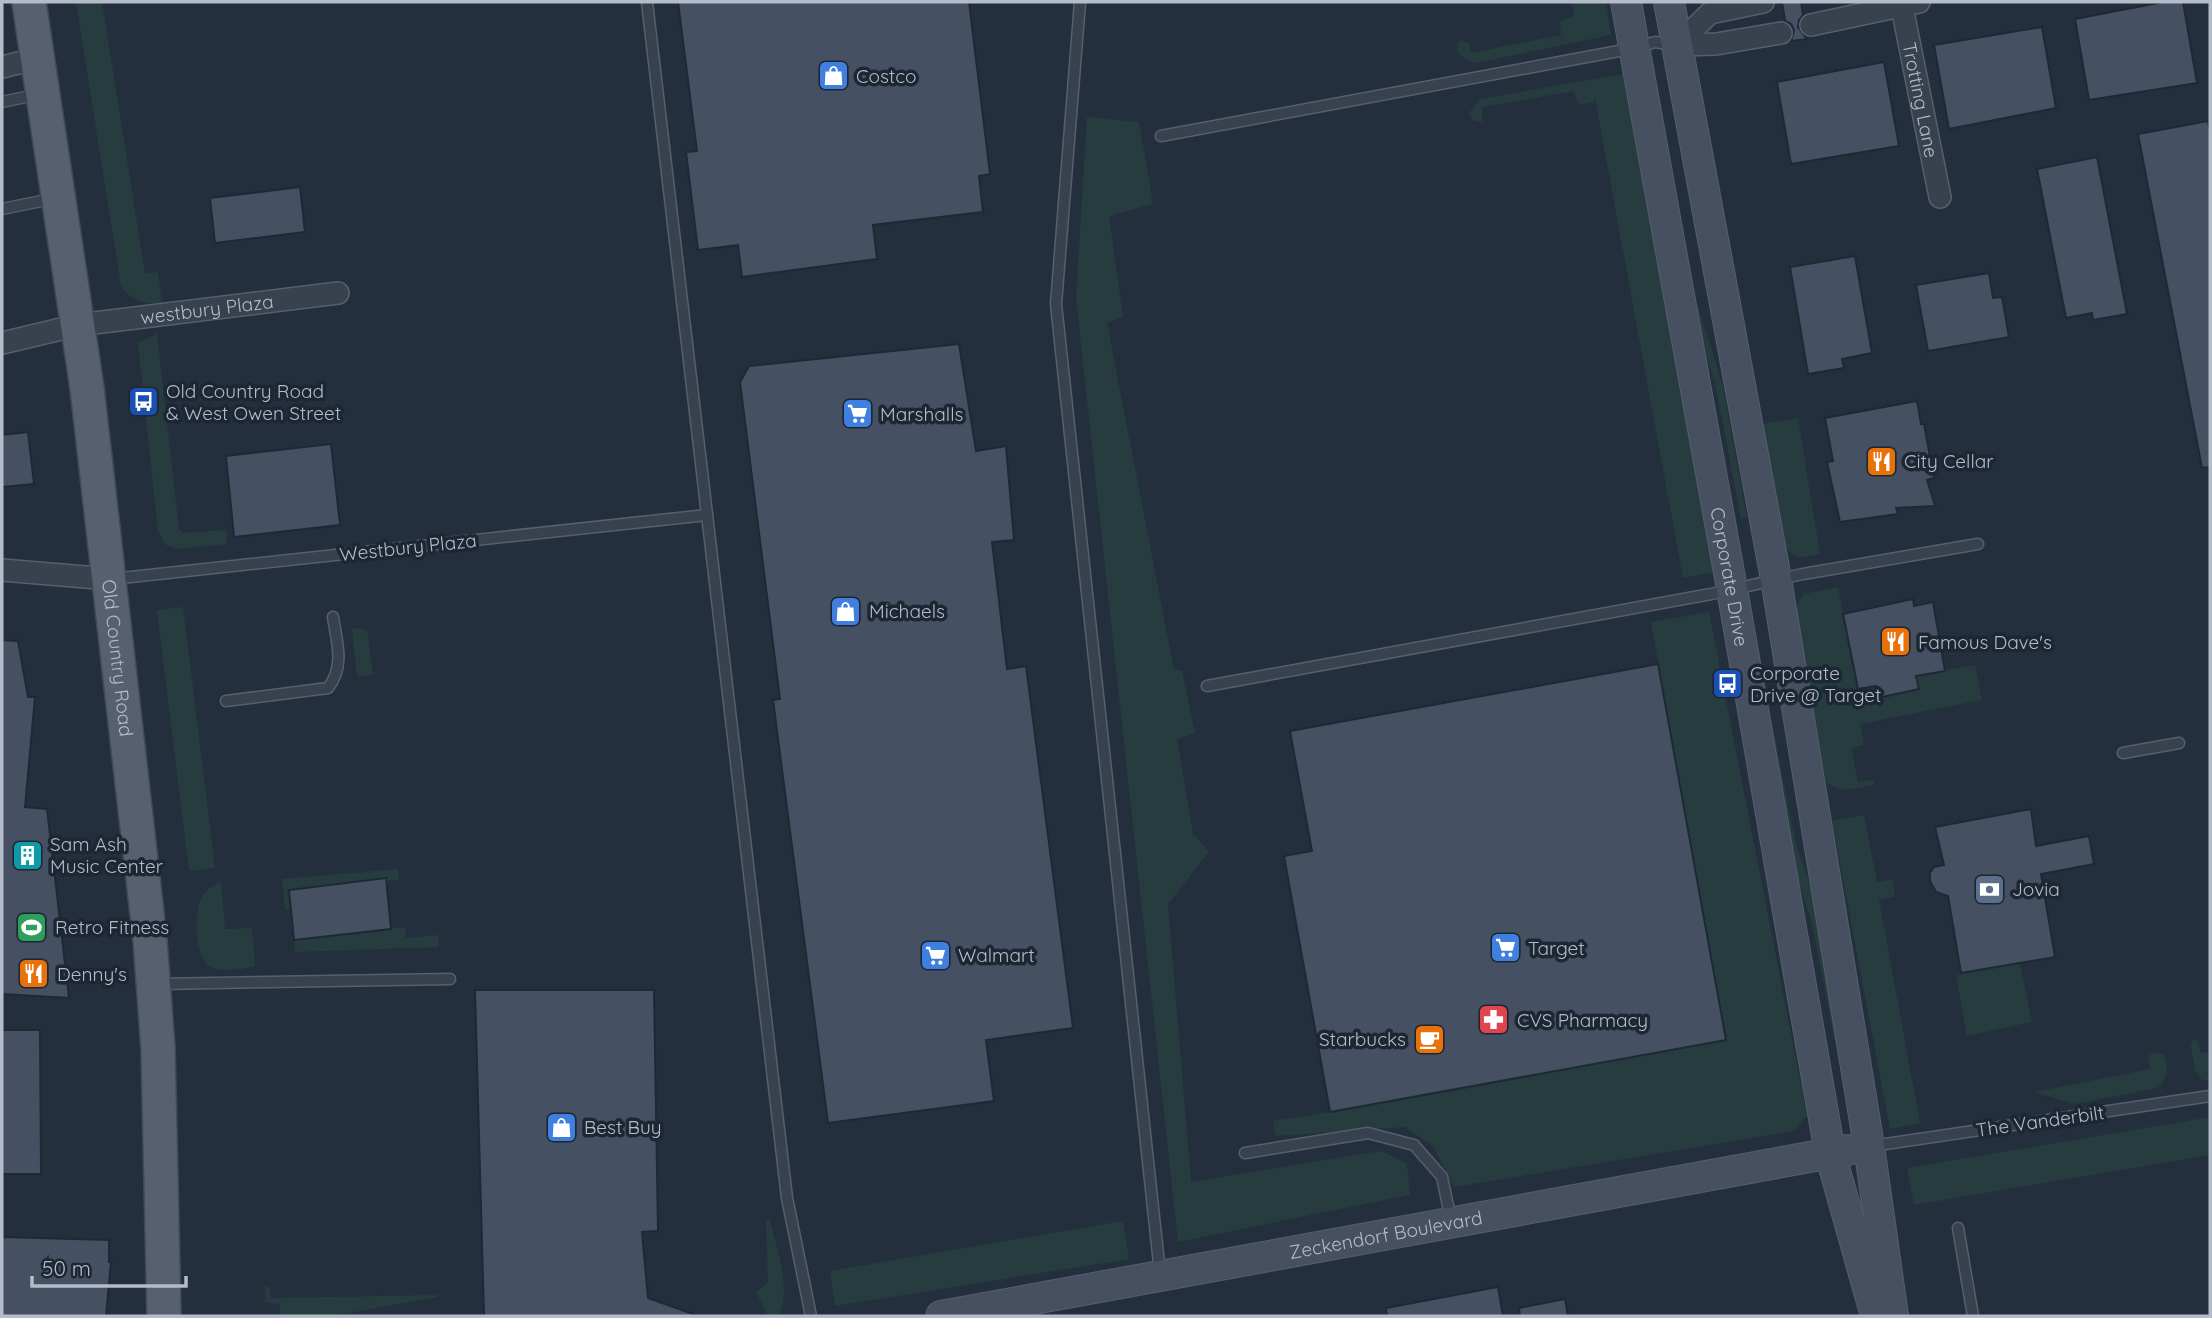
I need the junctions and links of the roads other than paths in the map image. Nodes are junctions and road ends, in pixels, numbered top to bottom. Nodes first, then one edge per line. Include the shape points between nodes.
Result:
1 (29, 2) edge
2 (647, 2) edge
3 (1080, 2) edge
4 (1626, 2) edge
5 (1669, 2) edge
6 (1763, 2) edge
7 (1907, 3) edge
8 (1822, 16) edge
9 (1781, 33) dead end
10 (1677, 45) junction
11 (1635, 48) junction
12 (38, 58) junction
13 (2, 67) edge
14 (43, 93) junction
15 (2, 102) edge
16 (1161, 136) dead end
17 (59, 197) junction
18 (1940, 197) dead end
19 (2, 209) edge
20 (338, 293) dead end
21 (78, 325) junction
22 (2, 343) edge
23 (707, 516) junction
24 (1978, 544) dead end
25 (2, 570) edge
26 (109, 579) junction
27 (1776, 579) junction
28 (1732, 589) junction
29 (333, 617) dead end
30 (1207, 686) dead end
31 (226, 701) dead end
32 (2179, 743) dead end
33 (2123, 753) dead end
34 (450, 979) dead end
35 (154, 984) junction
36 (2210, 1096) edge
37 (1869, 1146) junction
38 (1245, 1153) dead end
39 (1830, 1153) junction
40 (1451, 1223) junction
41 (1958, 1228) dead end
42 (1161, 1276) junction
43 (164, 1316) edge
44 (811, 1316) edge
45 (941, 1316) edge
46 (1876, 1316) edge
47 (1893, 1316) edge
48 (1973, 1316) edge

1 - 12 main road, Old Country Road
2 - 23 lane
3 - 42 lane via 1056,304
4 - 11 main road, Corporate Drive
5 - 10 main road
6 - 10 street via 1710,13
7 - 8 street
7 - 18 street, Trotting Lane
9 - 10 street
10 - 11 lane via 1655,42
10 - 27 main road
11 - 16 lane
11 - 28 main road, Corporate Drive
12 - 13 street
12 - 14 main road, Old Country Road
14 - 15 lane
14 - 17 main road, Old Country Road
17 - 19 lane
17 - 21 main road, Old Country Road
20 - 21 street, westbury Plaza
21 - 22 street, westbury Plaza
21 - 26 main road, Old Country Road
23 - 26 lane, Westbury Plaza
23 - 44 lane via 787,1198
24 - 27 lane
25 - 26 street
26 - 35 main road, Old Country Road
27 - 28 lane
27 - 37 main road
28 - 30 lane
28 - 39 main road, Corporate Drive
29 - 31 lane via 340,660 328,688
32 - 33 lane
34 - 35 lane
35 - 43 main road, Old Country Road
36 - 37 lane, The Vanderbilt
37 - 39 main road, Zeckendorf Boulevard
37 - 47 main road
38 - 40 lane via 1368,1133 1414,1145 1442,1177
39 - 40 main road, Zeckendorf Boulevard
39 - 46 main road
40 - 42 main road, Zeckendorf Boulevard
41 - 48 lane
42 - 45 main road, Zeckendorf Boulevard

